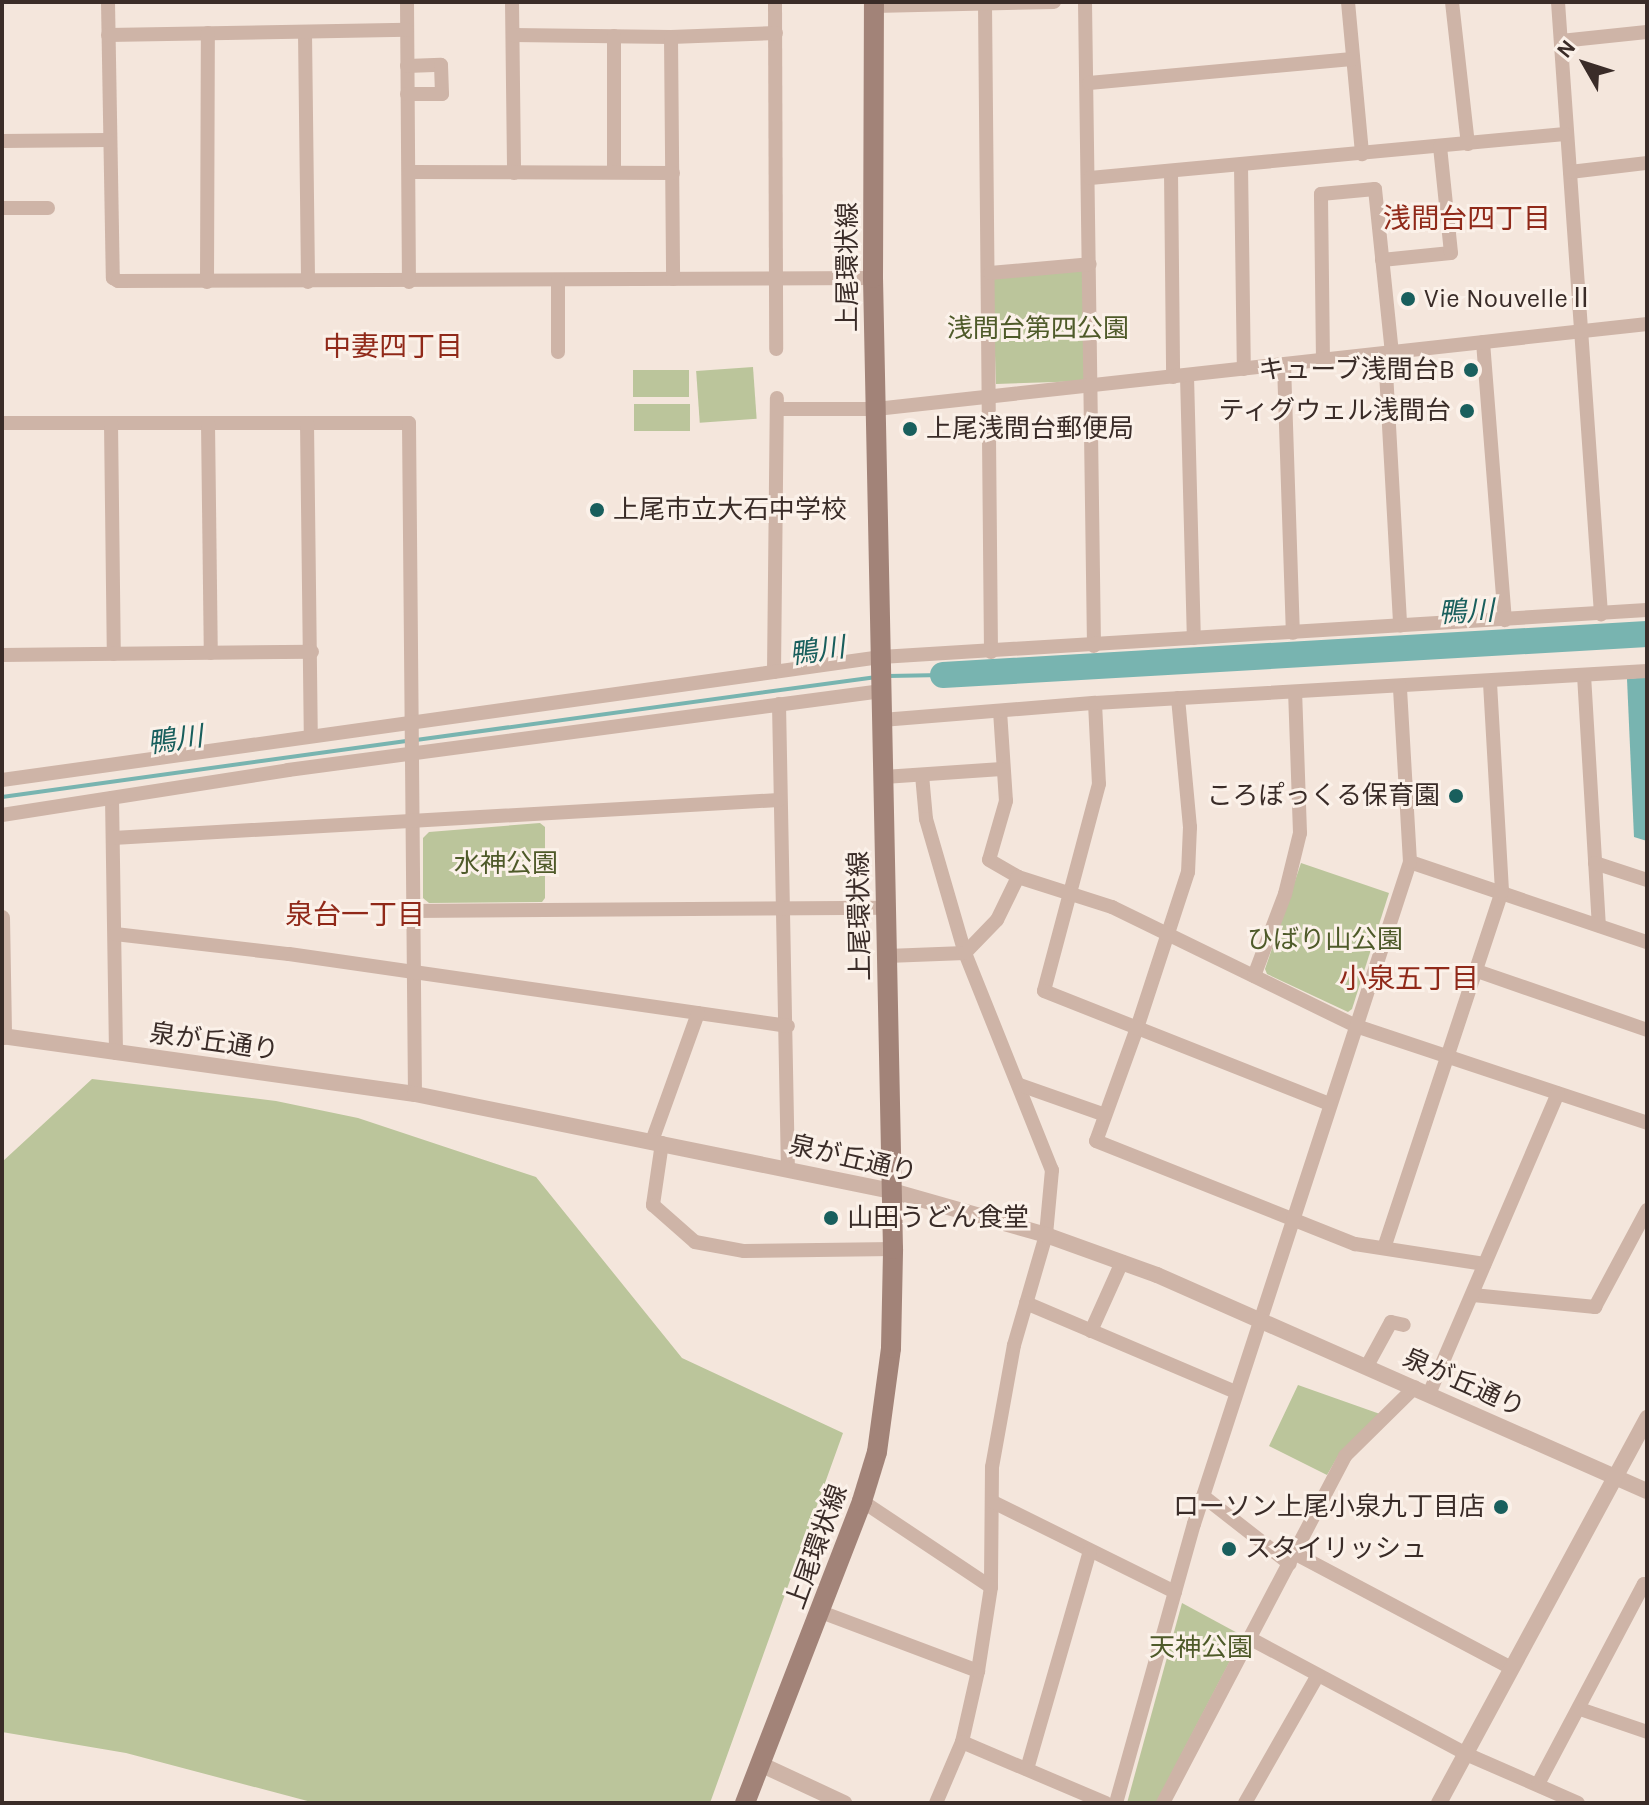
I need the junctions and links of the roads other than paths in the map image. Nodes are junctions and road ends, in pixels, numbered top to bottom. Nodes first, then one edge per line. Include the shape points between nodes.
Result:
1 (108, 2) edge
2 (407, 2) edge
3 (512, 2) edge
4 (775, 2) edge
5 (1054, 2) edge
6 (1085, 2) edge
7 (1348, 2) edge
8 (1452, 2) edge
9 (1558, 2) edge
10 (874, 4) edge
11 (985, 4) junction
12 (407, 30) junction
13 (208, 33) junction
14 (305, 33) junction
15 (776, 33) junction
16 (108, 35) junction
17 (513, 35) junction
18 (614, 36) junction
19 (671, 37) junction
20 (1646, 37) edge
21 (1561, 41) junction
22 (1352, 59) junction
23 (407, 66) junction
24 (1089, 83) junction
25 (407, 94) junction
26 (1565, 134) junction
27 (108, 140) junction
28 (2, 141) edge
29 (1468, 144) junction
30 (1440, 147) junction
31 (1362, 154) junction
32 (1647, 163) edge
33 (1241, 165) junction
34 (410, 172) junction
35 (614, 172) junction
36 (1171, 172) junction
37 (1570, 172) junction
38 (514, 173) junction
39 (673, 173) junction
40 (1090, 178) junction
41 (2, 208) edge
42 (48, 208) dead end
43 (1382, 260) junction
44 (1090, 264) junction
45 (990, 273) junction
46 (873, 278) junction
47 (673, 279) junction
48 (776, 279) junction
49 (558, 280) junction
50 (207, 282) junction
51 (308, 282) junction
52 (409, 282) junction
53 (1647, 324) edge
54 (1579, 331) junction
55 (1483, 342) junction
56 (776, 349) dead end
57 (558, 352) dead end
58 (1388, 354) junction
59 (1323, 361) junction
60 (1284, 365) junction
61 (1244, 369) junction
62 (1180, 376) junction
63 (1091, 385) junction
64 (988, 395) junction
65 (876, 409) junction
66 (2, 423) edge
67 (111, 423) junction
68 (208, 423) junction
69 (307, 423) junction
70 (1647, 610) edge
71 (1601, 614) junction
72 (1505, 620) junction
73 (1400, 626) junction
74 (1293, 633) junction
75 (1194, 638) junction
76 (1094, 646) junction
77 (312, 652) junction
78 (991, 652) junction
79 (211, 653) junction
80 (114, 654) junction
81 (2, 655) edge
82 (881, 657) junction
83 (1647, 671) edge
84 (774, 672) junction
85 (1584, 675) junction
86 (1490, 683) junction
87 (1400, 687) junction
88 (882, 691) junction
89 (1295, 693) junction
90 (1178, 698) junction
91 (1095, 703) junction
92 (779, 704) junction
93 (1000, 711) junction
94 (882, 720) junction
95 (411, 721) junction
96 (311, 735) junction
97 (412, 756) junction
98 (1002, 769) junction
99 (922, 775) junction
100 (884, 777) junction
101 (2, 780) edge
102 (112, 798) junction
103 (779, 800) junction
104 (2, 815) edge
105 (412, 823) junction
106 (113, 838) junction
107 (1410, 862) junction
108 (1595, 863) junction
109 (1018, 877) junction
110 (1647, 880) edge
111 (1502, 891) junction
112 (1072, 894) junction
113 (781, 906) junction
114 (886, 908) junction
115 (412, 911) junction
116 (2, 918) edge
117 (1599, 926) junction
118 (115, 934) junction
119 (1168, 934) junction
120 (1647, 942) edge
121 (965, 953) junction
122 (887, 956) junction
123 (1477, 971) junction
124 (412, 974) junction
125 (1254, 976) junction
126 (698, 1013) junction
127 (788, 1026) junction
128 (1356, 1026) junction
129 (1137, 1028) junction
130 (1647, 1030) edge
131 (3, 1040) edge
132 (116, 1053) junction
133 (1449, 1056) junction
134 (1020, 1085) junction
135 (1558, 1093) junction
136 (415, 1094) junction
137 (1329, 1104) junction
138 (1105, 1115) junction
139 (1647, 1123) edge
140 (657, 1142) junction
141 (788, 1168) junction
142 (892, 1191) junction
143 (1647, 1211) edge
144 (1291, 1220) junction
145 (1046, 1235) junction
146 (1384, 1248) junction
147 (893, 1249) junction
148 (1122, 1262) junction
149 (1484, 1264) junction
150 (1473, 1295) junction
151 (1026, 1303) junction
152 (1261, 1318) junction
153 (1404, 1325) dead end
154 (1091, 1331) junction
155 (1367, 1366) junction
156 (1422, 1391) junction
157 (1236, 1392) junction
158 (1647, 1418) edge
159 (1615, 1477) junction
160 (1647, 1491) edge
161 (1203, 1496) junction
162 (862, 1501) junction
163 (993, 1502) junction
164 (1090, 1551) junction
165 (1293, 1559) junction
166 (1647, 1585) edge
167 (991, 1587) junction
168 (1175, 1592) junction
169 (821, 1612) junction
170 (1251, 1639) junction
171 (1511, 1668) junction
172 (978, 1671) junction
173 (1318, 1675) junction
174 (1580, 1709) junction
175 (1647, 1732) edge
176 (962, 1742) junction
177 (1466, 1754) junction
178 (760, 1764) junction
179 (1027, 1769) junction
180 (1538, 1784) junction
181 (745, 1803) edge
182 (844, 1803) edge
183 (936, 1803) edge
184 (1106, 1803) edge
185 (1116, 1803) edge
186 (1163, 1803) edge
187 (1245, 1803) edge
188 (1439, 1803) edge
189 (1578, 1803) edge

1 - 16 street
2 - 12 street
3 - 17 street
4 - 15 street
5 - 11 street
6 - 24 street
7 - 22 street
8 - 29 street
9 - 21 street
10 - 11 street
10 - 46 main road, 上尾環状線
11 - 45 street
12 - 14 street
12 - 23 street
13 - 14 street
13 - 16 street
13 - 50 street
14 - 51 street
15 - 19 street
15 - 48 street
16 - 27 street
17 - 18 street
17 - 38 street
18 - 19 street
18 - 35 street
19 - 39 street
20 - 21 street
21 - 26 street
22 - 24 street
22 - 31 street
23 - 25 street
23 - 25 street via 441,65 442,94
24 - 40 street
25 - 34 street
26 - 29 street
26 - 37 street
27 - 28 street
27 - 50 street via 113,278
29 - 30 street
30 - 31 street
30 - 43 street via 1451,253
31 - 33 street
32 - 37 street
33 - 36 street
33 - 61 street
34 - 38 street
34 - 52 street
35 - 38 street
35 - 39 street
36 - 40 street
36 - 62 street
37 - 54 street
39 - 47 street
40 - 44 street
41 - 42 street
43 - 58 street
43 - 59 street via 1375,189 1321,194
44 - 45 street
44 - 63 street
45 - 64 street
46 - 48 street
46 - 65 main road, 上尾環状線
47 - 48 street
47 - 49 street
48 - 56 street
49 - 52 street
49 - 57 street
50 - 51 street
51 - 52 street
53 - 54 street
54 - 55 street
54 - 71 street
55 - 58 street
55 - 72 street
58 - 59 street
58 - 73 street
59 - 60 street
60 - 61 street
60 - 74 street
61 - 62 street
62 - 63 street
62 - 75 street
63 - 64 street
63 - 76 street
64 - 65 street
64 - 78 street
65 - 82 main road, 上尾環状線
65 - 84 street via 777,403
66 - 67 street
67 - 68 street
67 - 80 street
68 - 69 street
68 - 79 street
69 - 77 street
69 - 95 street via 409,423
70 - 71 street
71 - 72 street
72 - 73 street
73 - 74 street
74 - 75 street
75 - 76 street
76 - 78 street
77 - 79 street
77 - 96 street
78 - 82 street
79 - 80 street
80 - 81 street
82 - 84 street
82 - 88 main road, 上尾環状線
83 - 85 street
84 - 95 street
85 - 86 street
85 - 108 street
86 - 87 street
86 - 111 street
87 - 89 street
87 - 107 street
88 - 92 street
88 - 94 main road, 上尾環状線
89 - 90 street
89 - 125 street via 1300,833 1285,894
90 - 91 street
90 - 119 street via 1188,872
91 - 93 street
91 - 112 street via 1099,784
92 - 97 street
92 - 103 street
93 - 94 street
93 - 98 street
94 - 100 main road, 上尾環状線
95 - 96 street
95 - 97 street
96 - 101 street
97 - 102 street
97 - 105 street
98 - 99 street
98 - 109 street via 1006,801 989,860
99 - 100 street
99 - 121 street via 926,819
100 - 114 main road, 上尾環状線
102 - 104 street
102 - 106 street
103 - 105 street
103 - 113 street
105 - 106 street
105 - 115 street
106 - 118 street
107 - 111 street
107 - 128 street
108 - 110 street
108 - 117 street
109 - 112 street
109 - 121 street via 997,920
111 - 117 street
111 - 123 street
112 - 119 street
112 - 129 street via 1044,991
113 - 114 street
113 - 115 street
113 - 127 street
114 - 122 main road, 上尾環状線
115 - 124 street
116 - 131 street
117 - 120 street
118 - 124 street
118 - 132 street
119 - 125 street
119 - 129 street
121 - 122 street
121 - 134 street
122 - 142 main road, 上尾環状線
123 - 130 street
123 - 133 street
124 - 126 street
124 - 136 street
125 - 128 street
126 - 127 street
126 - 140 street
127 - 141 street
128 - 133 street
128 - 137 street
129 - 137 street
129 - 138 street
131 - 132 street, 泉が丘通り
132 - 136 street, 泉が丘通り
133 - 135 street
133 - 146 street
134 - 138 street
134 - 145 street via 1052,1170
135 - 139 street
135 - 149 street
136 - 140 street, 泉が丘通り
137 - 144 street
138 - 144 street via 1096,1141
140 - 141 street, 泉が丘通り
140 - 147 street via 653,1205 695,1242 744,1251
141 - 142 street, 泉が丘通り
142 - 145 street, 泉が丘通り
142 - 147 main road, 上尾環状線
143 - 150 street via 1595,1307
144 - 146 street via 1355,1244
144 - 152 street
145 - 148 street, 泉が丘通り
145 - 151 street
146 - 149 street
147 - 162 main road, 上尾環状線 via 885,1402
148 - 152 street, 泉が丘通り
148 - 154 street
149 - 150 street
150 - 156 street
151 - 154 street
151 - 163 street via 992,1467
152 - 155 street, 泉が丘通り
152 - 157 street
153 - 155 street via 1391,1322
154 - 157 street
155 - 156 street, 泉が丘通り
156 - 159 street, 泉が丘通り
156 - 165 street via 1345,1456
157 - 161 street
158 - 159 street
159 - 160 street, 泉が丘通り
159 - 171 street
161 - 165 street
161 - 168 street
162 - 167 street
162 - 169 main road, 上尾環状線
163 - 164 street
163 - 167 street
164 - 168 street
164 - 179 street
165 - 170 street
165 - 171 street
166 - 174 street
167 - 172 street
168 - 185 street
169 - 172 street
169 - 178 main road, 上尾環状線
170 - 173 street
170 - 186 street
171 - 177 street
172 - 176 street
173 - 177 street
173 - 187 street
174 - 175 street
174 - 180 street
176 - 179 street
176 - 183 street
177 - 180 street
177 - 188 street
178 - 181 main road, 上尾環状線
178 - 182 street
179 - 184 street
180 - 189 street

